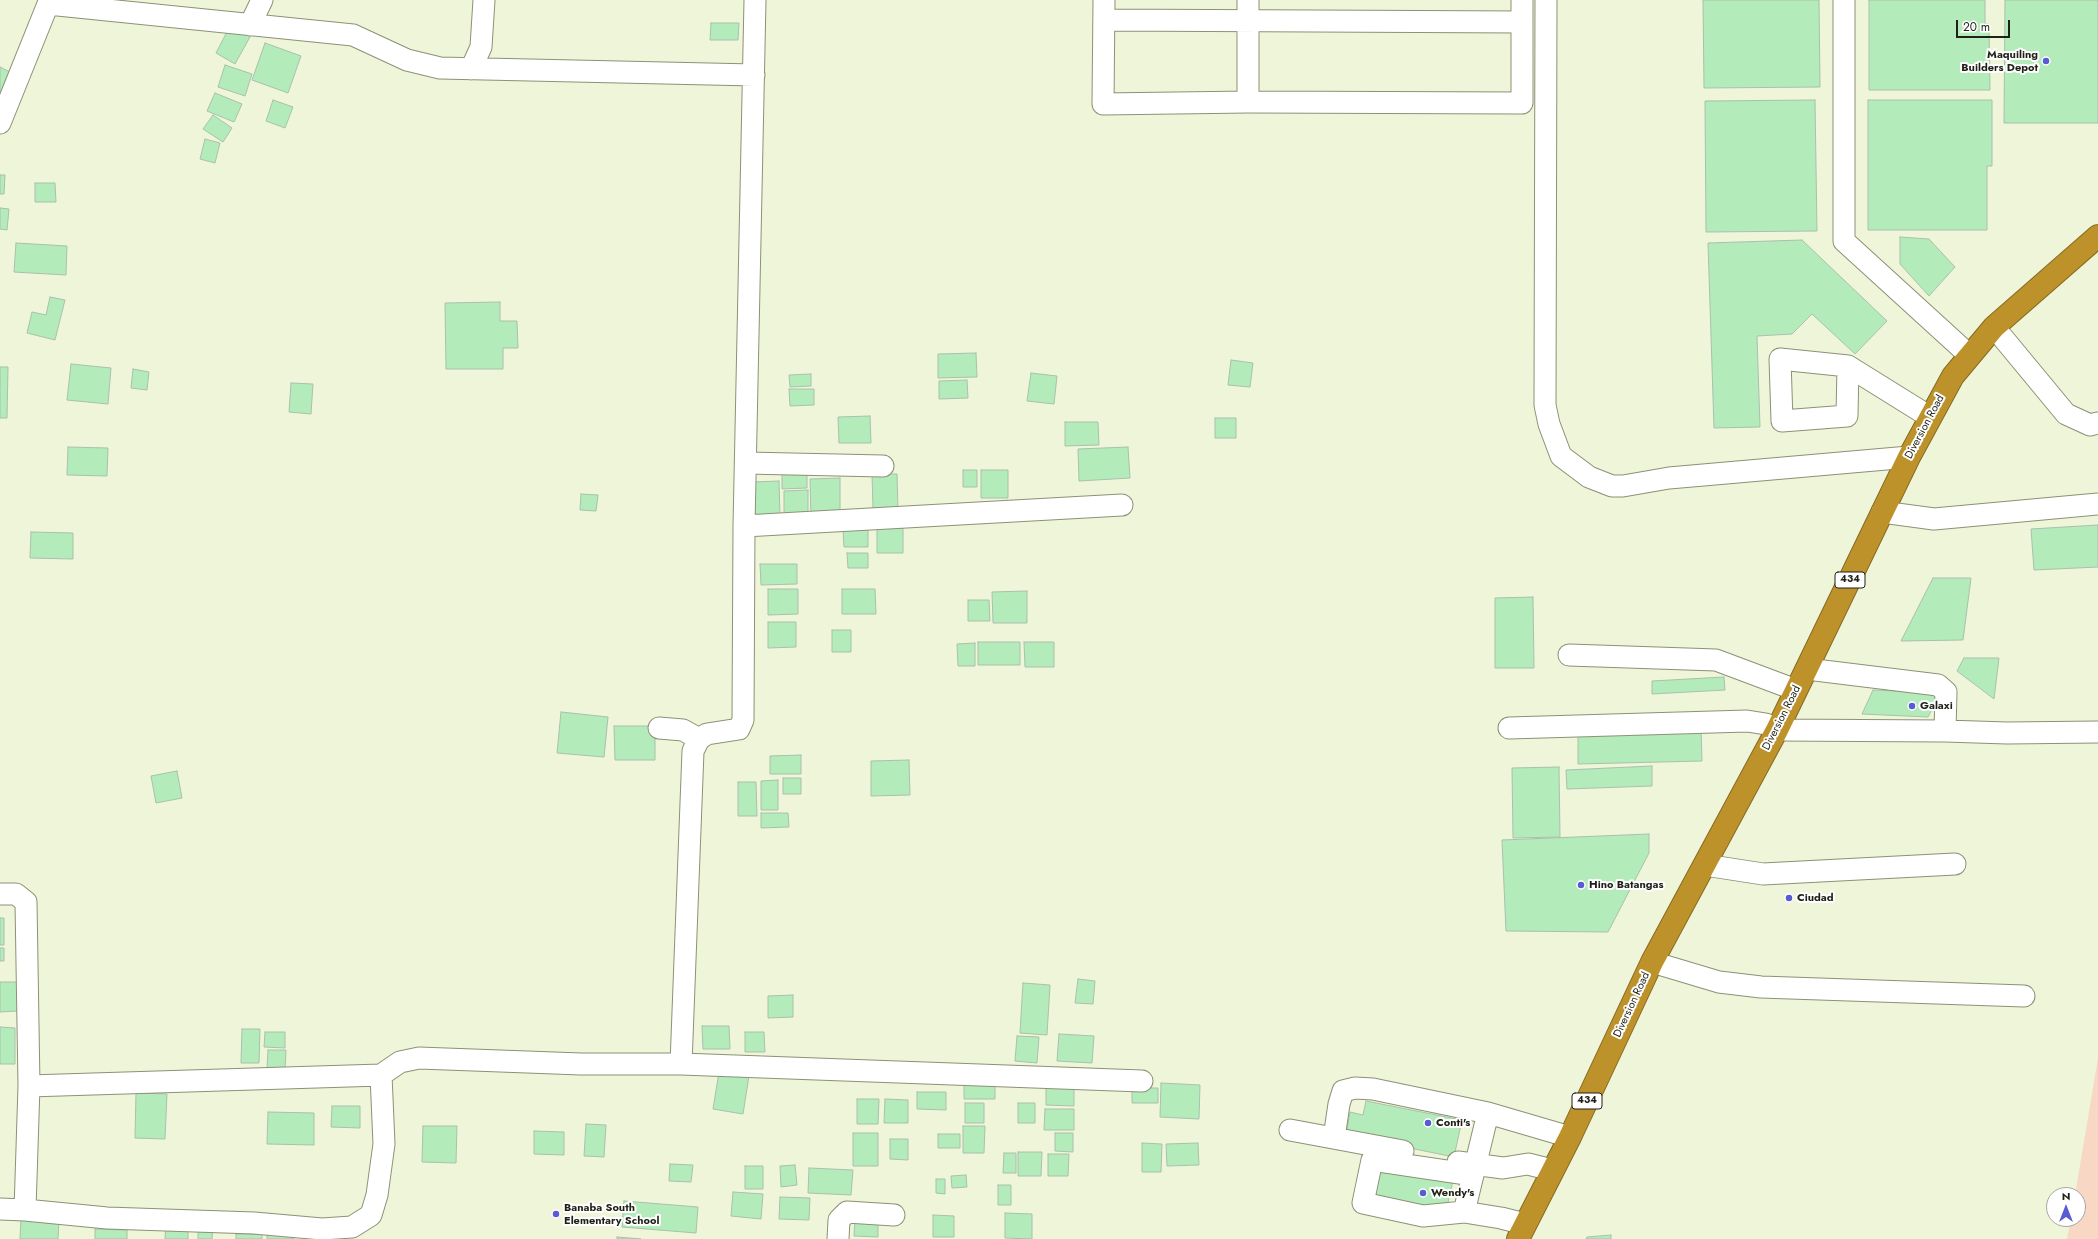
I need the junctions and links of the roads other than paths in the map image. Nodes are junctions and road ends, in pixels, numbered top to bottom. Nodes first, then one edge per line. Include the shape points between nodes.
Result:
1 (262, 0) edge
2 (484, 0) edge
3 (755, 0) edge
4 (1248, 0) edge
5 (1522, 0) edge
6 (1546, 0) edge
7 (1844, 0) edge
8 (49, 2) edge
9 (1104, 10) edge
10 (1248, 21) junction
11 (1522, 22) junction
12 (250, 25) junction
13 (471, 69) junction
14 (754, 75) junction
15 (1248, 102) junction
16 (0, 122) edge
17 (2098, 236) edge
18 (1994, 327) junction
19 (1969, 355) junction
20 (1848, 366) dead end
21 (1930, 417) junction
22 (2098, 423) edge
23 (1909, 457) junction
24 (746, 463) junction
25 (883, 466) dead end
26 (2098, 504) edge
27 (1122, 505) dead end
28 (1882, 512) junction
29 (744, 526) junction
30 (1569, 655) dead end
31 (1807, 669) junction
32 (1796, 690) junction
33 (659, 728) dead end
34 (1509, 728) dead end
35 (1777, 730) junction
36 (1945, 731) junction
37 (2098, 732) edge
38 (699, 739) junction
39 (1955, 864) dead end
40 (1705, 865) junction
41 (0, 894) edge
42 (1652, 962) junction
43 (2024, 996) dead end
44 (681, 1064) junction
45 (380, 1075) junction
46 (1142, 1081) dead end
47 (29, 1086) junction
48 (1488, 1113) junction
49 (1290, 1130) dead end
50 (1570, 1137) junction
51 (1334, 1138) junction
52 (1474, 1170) junction
53 (1552, 1170) junction
54 (0, 1209) edge
55 (25, 1210) junction
56 (1464, 1212) junction
57 (894, 1214) dead end
58 (1522, 1232) edge
59 (838, 1239) edge

1 - 12 street
2 - 13 street via 481,47
3 - 14 street
4 - 10 street
5 - 11 street
6 - 23 street via 1545,405 1549,424 1562,456 1589,477 1612,486 1669,478
7 - 19 street via 1844,241
8 - 12 street
8 - 16 street
9 - 10 street
9 - 15 street via 1103,104
10 - 11 street
10 - 15 street
11 - 15 street via 1522,103
12 - 13 street via 354,35 407,60 440,68
13 - 14 street
14 - 24 street
17 - 18 highway, Diversion Road / 434
18 - 19 highway, Diversion Road / 434
18 - 22 street via 2066,414 2090,425
19 - 21 highway, Diversion Road / 434 via 1953,376
20 - 21 street
21 - 23 highway, Diversion Road / 434
23 - 28 highway, Diversion Road / 434
24 - 25 street
24 - 29 street
26 - 28 street via 1934,519
27 - 29 street
28 - 31 highway, Diversion Road / 434
29 - 38 street via 743,720 739,729 707,734
30 - 32 street via 1716,660
31 - 32 highway, Diversion Road / 434
31 - 36 street via 1938,685 1946,692
32 - 35 highway, Diversion Road / 434
33 - 38 street via 684,730
34 - 35 street via 1747,721 1766,724
35 - 36 street
35 - 40 highway, Diversion Road / 434
36 - 37 street
38 - 44 street via 693,751
39 - 40 street via 1764,874
40 - 42 highway, Diversion Road / 434
41 - 47 street via 16,894 26,902
42 - 43 street via 1719,982 1761,987
42 - 50 highway, Diversion Road / 434
44 - 45 street via 581,1064 419,1058 400,1062
44 - 46 street
45 - 47 street
45 - 55 street via 384,1144 377,1195 371,1214 352,1227 322,1228 107,1218
47 - 55 street
48 - 50 street
48 - 51 street via 1355,1088 1343,1091
48 - 52 street
49 - 51 street
50 - 53 highway, Diversion Road / 434
51 - 52 street
52 - 53 street via 1528,1164
52 - 56 street
52 - 56 street via 1372,1160 1363,1203 1423,1216
53 - 58 highway, Diversion Road / 434
54 - 55 street
56 - 58 street via 1501,1218
57 - 59 street via 847,1212 840,1220

